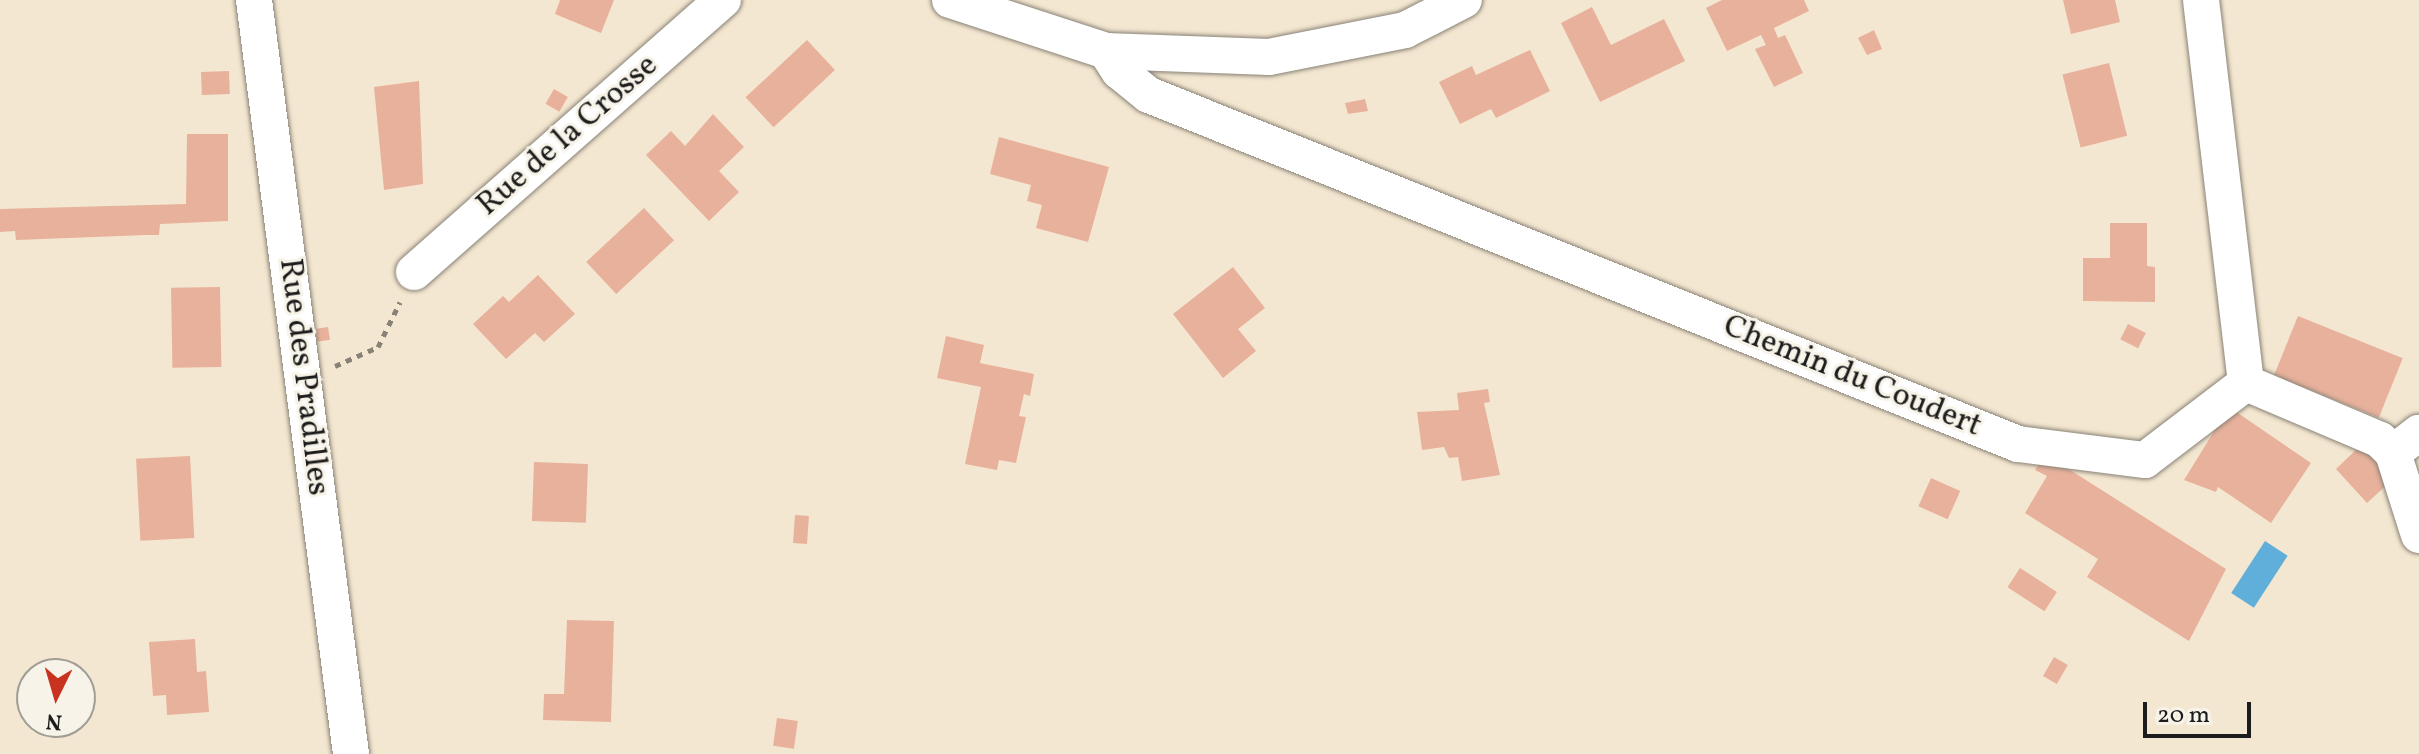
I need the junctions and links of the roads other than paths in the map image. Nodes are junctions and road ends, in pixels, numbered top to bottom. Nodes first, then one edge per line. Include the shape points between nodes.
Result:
1 (254, 0) edge
2 (723, 0) edge
3 (950, 0) edge
4 (1464, 0) edge
5 (2201, 0) edge
6 (1106, 51) junction
7 (414, 272) road end
8 (2246, 383) junction
9 (2406, 443) edge
10 (2419, 535) edge
11 (351, 754) edge

1 - 11 street, Rue des Pradilles
2 - 7 street, Rue de la Crosse
3 - 6 street
4 - 6 street via 1405,30 1269,57
5 - 8 street
6 - 8 street, Chemin du Coudert via 1119,71 1149,95 2018,444 2145,460
8 - 9 street via 2380,440
9 - 10 street

